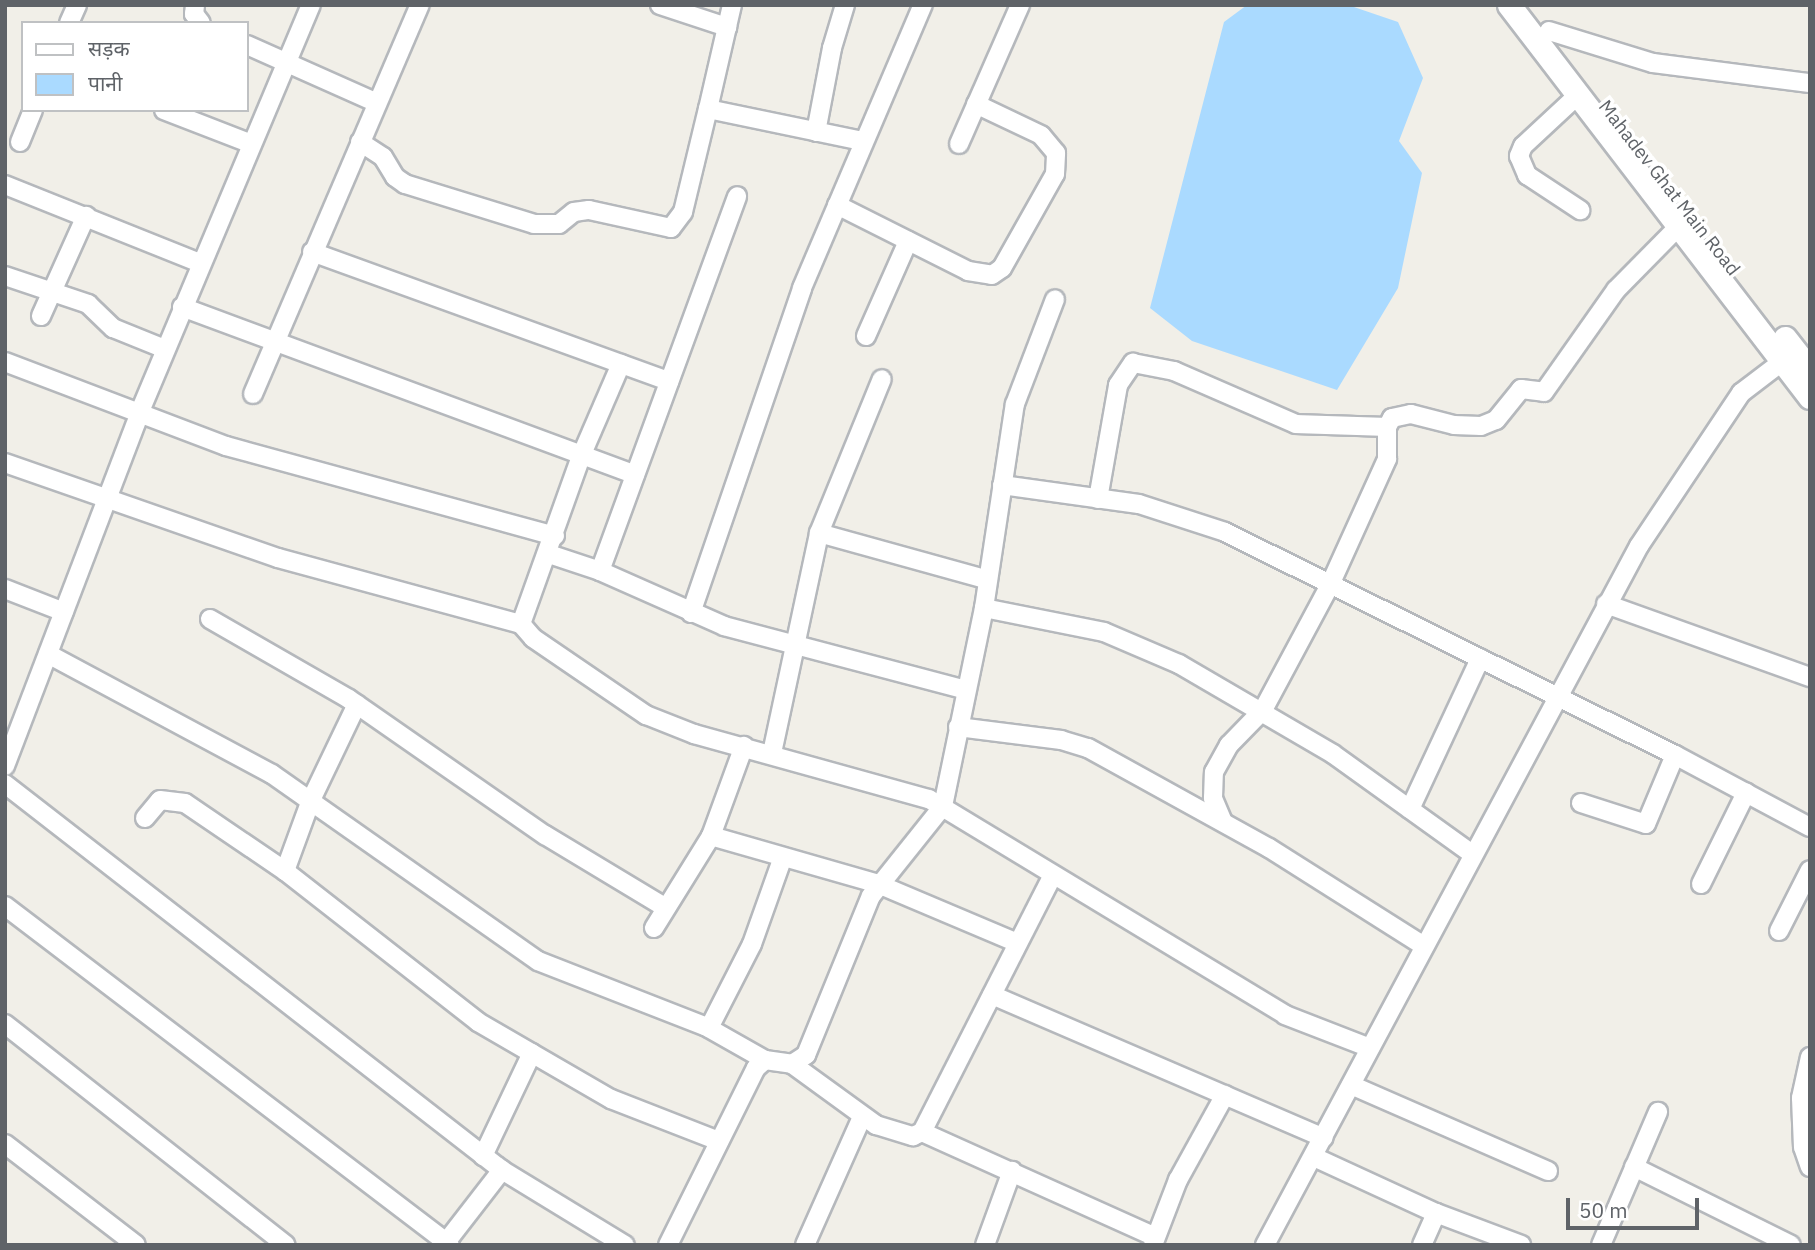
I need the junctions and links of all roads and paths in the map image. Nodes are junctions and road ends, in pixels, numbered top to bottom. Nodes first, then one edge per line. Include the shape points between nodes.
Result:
1 (77, 5) edge
2 (195, 5) edge
3 (311, 5) edge
4 (420, 5) edge
5 (660, 5) edge
6 (732, 5) edge
7 (845, 5) edge
8 (923, 5) edge
9 (1020, 5) edge
10 (1510, 5) edge
11 (1529, 5) edge
12 (70, 21) edge
13 (199, 21) edge
14 (727, 27) junction
15 (1549, 31) junction
16 (248, 45) edge
17 (284, 63) junction
18 (1810, 83) edge
19 (1578, 94) junction
20 (377, 103) junction
21 (976, 104) junction
22 (708, 109) junction
23 (32, 112) edge
24 (169, 112) edge
25 (816, 132) junction
26 (862, 141) junction
27 (20, 142) dead end
28 (360, 142) junction
29 (249, 144) junction
30 (959, 144) dead end
31 (5, 185) edge
32 (737, 196) dead end
33 (837, 205) junction
34 (1580, 210) dead end
35 (86, 216) junction
36 (1680, 225) junction
37 (908, 241) junction
38 (312, 251) junction
39 (200, 263) junction
40 (5, 276) edge
41 (52, 292) junction
42 (1055, 299) dead end
43 (183, 307) junction
44 (41, 316) dead end
45 (866, 336) dead end
46 (275, 339) junction
47 (165, 349) junction
48 (1783, 361) junction
49 (5, 362) edge
50 (621, 364) junction
51 (1810, 370) edge
52 (882, 379) dead end
53 (669, 381) junction
54 (253, 394) dead end
55 (1810, 397) edge
56 (140, 411) junction
57 (1387, 427) junction
58 (582, 454) junction
59 (5, 463) edge
60 (635, 475) junction
61 (1002, 485) junction
62 (107, 499) junction
63 (1098, 499) junction
64 (818, 533) junction
65 (555, 536) junction
66 (549, 554) junction
67 (600, 571) junction
68 (988, 580) junction
69 (1329, 587) junction
70 (5, 589) edge
71 (1606, 604) junction
72 (984, 608) junction
73 (64, 612) junction
74 (691, 613) junction
75 (209, 619) dead end
76 (521, 624) junction
77 (793, 647) junction
78 (48, 654) junction
79 (1480, 659) junction
80 (1810, 677) edge
81 (966, 690) junction
82 (1560, 699) junction
83 (357, 704) junction
84 (1263, 710) junction
85 (958, 727) junction
86 (744, 746) junction
87 (772, 753) junction
88 (1675, 755) junction
89 (5, 766) edge
90 (5, 784) edge
91 (1746, 793) junction
92 (311, 800) junction
93 (1581, 803) dead end
94 (943, 806) junction
95 (1410, 809) junction
96 (145, 818) dead end
97 (1223, 822) junction
98 (1810, 827) edge
99 (711, 836) junction
100 (1472, 854) junction
101 (783, 857) junction
102 (1810, 870) edge
103 (285, 871) junction
104 (1053, 875) junction
105 (878, 884) junction
106 (1701, 884) dead end
107 (5, 906) edge
108 (666, 908) junction
109 (654, 928) dead end
110 (1779, 931) dead end
111 (1015, 942) junction
112 (1424, 946) junction
113 (992, 995) junction
114 (5, 1024) edge
115 (709, 1028) junction
116 (1370, 1048) junction
117 (532, 1053) junction
118 (1810, 1056) edge
119 (765, 1060) junction
120 (793, 1065) junction
121 (1351, 1085) junction
122 (1224, 1095) junction
123 (1658, 1112) dead end
124 (862, 1117) junction
125 (922, 1132) junction
126 (1324, 1138) junction
127 (719, 1141) junction
128 (5, 1144) edge
129 (483, 1156) junction
130 (1314, 1157) junction
131 (1634, 1167) junction
132 (1810, 1167) edge
133 (502, 1170) junction
134 (1012, 1171) junction
135 (1548, 1171) dead end
136 (1436, 1213) junction
137 (1768, 1239) edge
138 (1154, 1241) edge
139 (447, 1244) edge
140 (136, 1245) edge
141 (286, 1245) edge
142 (625, 1245) edge
143 (668, 1245) edge
144 (805, 1245) edge
145 (985, 1245) edge
146 (1265, 1245) edge
147 (1422, 1245) edge
148 (1521, 1245) edge
149 (1601, 1245) edge
150 (1791, 1245) edge

1 - 12 street
2 - 13 street
3 - 17 street
4 - 20 street
5 - 14 street
6 - 14 street
7 - 25 street
8 - 26 street
9 - 21 street
10 - 19 street
11 - 15 street, Mahadev Ghat Main Road
14 - 22 street
15 - 18 street via 1653,63
15 - 51 street, Mahadev Ghat Main Road
16 - 17 street
17 - 20 street
17 - 29 street
19 - 34 street via 1518,156 1528,175
19 - 36 street
20 - 28 street
21 - 30 street
21 - 37 street via 1049,141 1056,153 1055,174 1008,260 992,275 968,271
22 - 25 street
22 - 28 street via 683,212 671,228 589,210 574,212 559,224 534,224 405,184 383,157
23 - 27 street
24 - 29 street
25 - 26 street
26 - 33 street
28 - 38 street
29 - 39 street
31 - 35 street
32 - 53 street
33 - 37 street
33 - 74 street via 802,288
35 - 39 street
35 - 41 street
36 - 48 street
36 - 57 street via 1616,290 1544,392 1521,389 1496,420 1481,426 1454,425 1411,414 1392,418
37 - 45 street
38 - 46 street
38 - 50 street
39 - 43 street
40 - 41 street
41 - 44 street
41 - 47 street via 88,304 113,328
42 - 61 street via 1021,384
43 - 46 street
43 - 47 street
46 - 54 street
46 - 58 street
47 - 56 street
48 - 55 street
48 - 71 street via 1752,382 1729,408
49 - 56 street
50 - 53 street
50 - 58 street
52 - 64 street
53 - 60 street
56 - 62 street
56 - 65 street via 226,446
57 - 63 street via 1296,424 1174,371 1133,363 1118,385
57 - 69 street via 1387,459
58 - 60 street
58 - 65 street
59 - 62 street
60 - 67 street
61 - 63 street
61 - 68 street
62 - 73 street
62 - 76 street via 278,558
63 - 69 street via 1150,507 1203,523
64 - 68 street
64 - 77 street
65 - 66 street
66 - 67 street
66 - 76 street
67 - 74 street
68 - 72 street
69 - 79 street
69 - 84 street
70 - 73 street
71 - 80 street
71 - 82 street
72 - 81 street
72 - 84 street via 1066,622 1135,643
73 - 78 street
74 - 77 street
75 - 83 street
76 - 86 street via 533,638 646,715
77 - 81 street
77 - 87 street
78 - 89 street
78 - 92 street via 243,756
79 - 82 street
79 - 95 street
81 - 85 street
82 - 88 street
82 - 100 street
83 - 92 street
83 - 108 street via 545,835
84 - 95 street
84 - 97 street via 1229,745 1214,772 1213,798
85 - 94 street
85 - 97 street via 1061,740 1088,748
86 - 87 street
86 - 99 street
87 - 94 street via 899,788
88 - 91 street
88 - 93 street via 1646,824
90 - 129 street
91 - 98 street
91 - 106 street
92 - 103 street
92 - 115 street via 538,961
94 - 104 street
94 - 105 street
95 - 100 street
96 - 103 street via 160,800 177,799
97 - 112 street
99 - 101 street
99 - 108 street
100 - 112 street
101 - 105 street
101 - 115 street via 752,944
102 - 110 street
103 - 117 street via 453,1006
104 - 111 street
104 - 116 street via 1285,1015
105 - 111 street
105 - 120 street via 817,1033 806,1055
107 - 139 street
108 - 109 street
111 - 113 street
112 - 116 street
113 - 122 street
113 - 125 street
114 - 141 street
115 - 119 street
116 - 121 street
117 - 127 street via 611,1099
117 - 129 street
118 - 132 street via 1801,1098 1803,1147
119 - 120 street
119 - 127 street via 752,1074
120 - 124 street
121 - 126 street
121 - 135 street
122 - 126 street
122 - 138 street via 1178,1180
123 - 131 street
124 - 125 street via 897,1133
124 - 144 street
125 - 134 street
126 - 130 street
127 - 143 street
128 - 140 street
129 - 133 street
130 - 136 street
130 - 146 street
131 - 137 street
131 - 149 street
133 - 139 street
133 - 142 street
134 - 138 street
134 - 145 street
136 - 147 street
136 - 148 street
137 - 150 street

